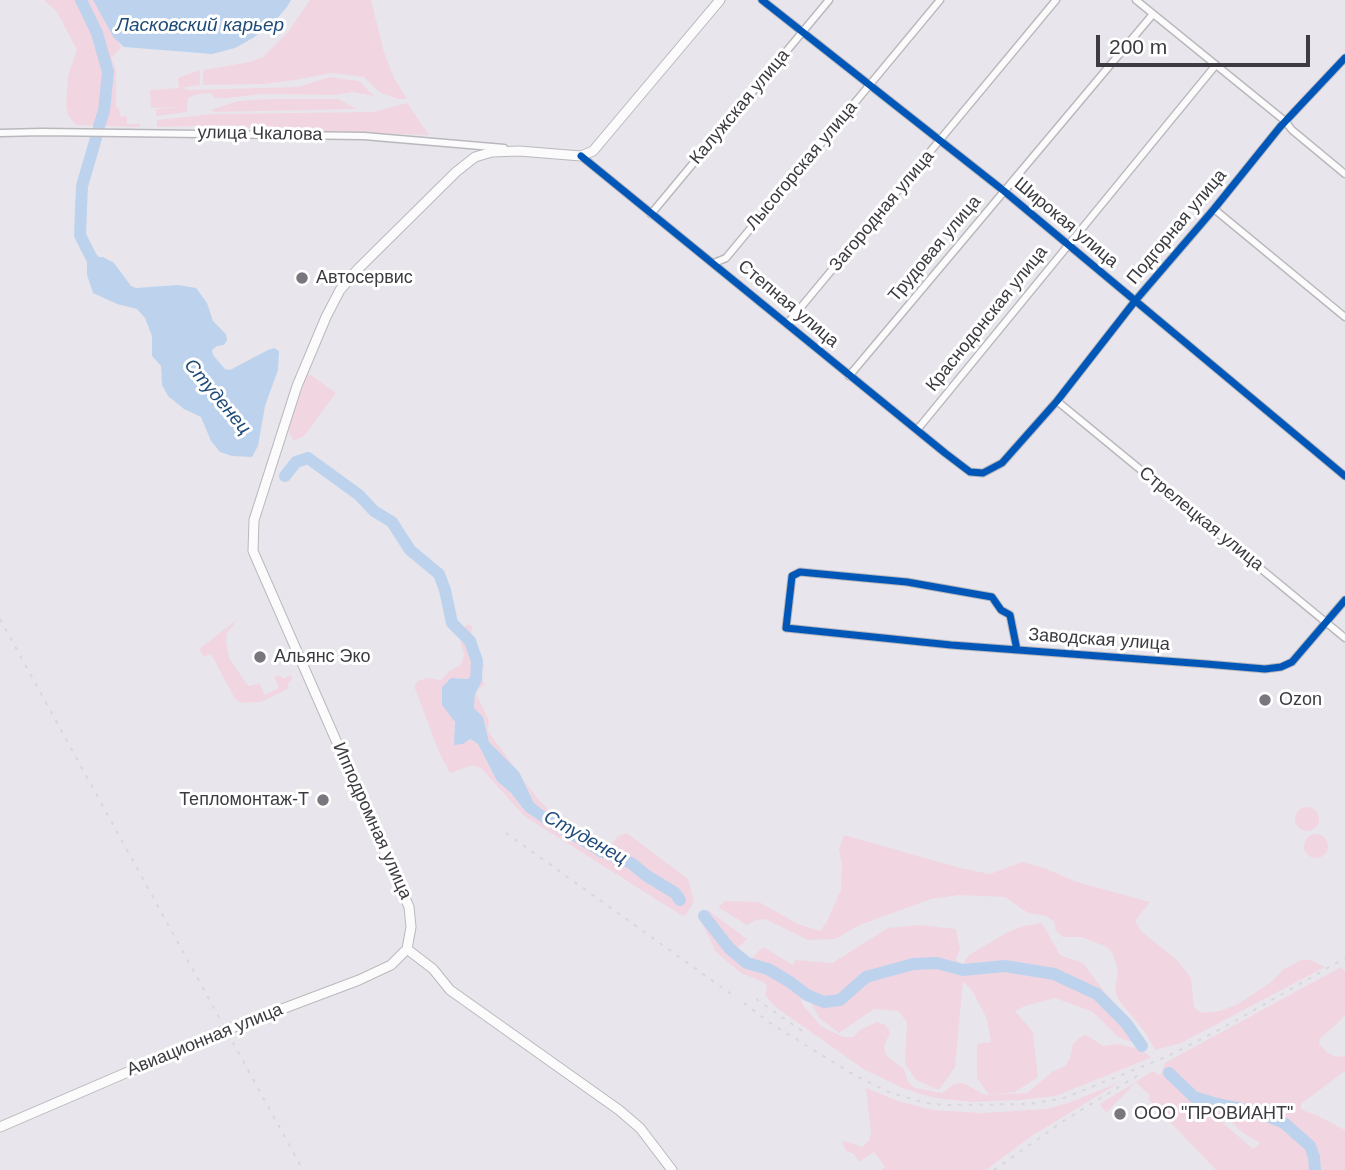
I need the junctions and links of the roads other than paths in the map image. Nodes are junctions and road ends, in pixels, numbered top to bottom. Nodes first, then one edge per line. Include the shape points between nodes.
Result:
1 (720, 0) edge
2 (762, 0) edge
3 (829, 0) edge
4 (940, 0) edge
5 (1056, 0) edge
6 (1136, 0) edge
7 (1153, 14) junction
8 (803, 32) junction
9 (1345, 58) edge
10 (1215, 66) junction
11 (870, 85) junction
12 (1285, 121) junction
13 (0, 130) edge
14 (940, 141) junction
15 (519, 151) junction
16 (581, 156) junction
17 (1345, 174) edge
18 (1004, 191) junction
19 (1214, 209) junction
20 (652, 214) junction
21 (1068, 246) junction
22 (714, 262) junction
23 (1135, 301) junction
24 (1345, 317) edge
25 (787, 324) junction
26 (849, 376) junction
27 (1056, 401) junction
28 (917, 429) junction
29 (976, 473) joint
30 (1345, 476) edge
31 (1345, 600) edge
32 (1327, 622) junction
33 (1345, 638) edge
34 (1017, 650) junction
35 (407, 949) junction
36 (0, 1126) edge
37 (672, 1170) edge

1 - 16 main road via 597,147
2 - 8 street, Широкая улица
3 - 8 street, Калужская улица
4 - 11 street, Лысогорская улица
5 - 14 street, Загородная улица
6 - 7 street
7 - 10 street
7 - 18 street, Трудовая улица
8 - 11 street, Широкая улица
8 - 20 street, Калужская улица
9 - 12 street, Подгорная улица
10 - 12 street
10 - 21 street, Краснодонская улица
11 - 14 street, Широкая улица
11 - 22 street, Лысогорская улица via 726,258
12 - 17 street
12 - 19 street, Подгорная улица
13 - 15 street, улица Чкалова via 364,136
14 - 18 street, Широкая улица
14 - 25 street, Загородная улица
15 - 16 main road
15 - 35 main road, Ипподромная улица via 485,153 464,165 340,290 297,386 252,531 253,551 268,589 410,907
16 - 20 street, Степная улица
18 - 21 street, Широкая улица
18 - 26 street, Трудовая улица
19 - 23 street, Подгорная улица
19 - 24 street
20 - 22 street, Степная улица
21 - 23 street, Широкая улица
21 - 28 street, Краснодонская улица
22 - 25 street, Степная улица
23 - 27 street, Подгорная улица
23 - 30 street, Широкая улица
25 - 26 street, Степная улица
26 - 28 street, Степная улица
27 - 29 street, Подгорная улица via 1002,463 990,472
27 - 32 street, Стрелецкая улица
28 - 29 street, Степная улица
31 - 32 street
32 - 33 street, Стрелецкая улица
32 - 34 street, Заводская улица via 1297,657 1285,666 1265,669
34 - 34 street, Заводская улица via 786,628 792,576 800,572 864,578 992,597 1010,615
35 - 36 main road, Авиационная улица via 391,965 359,980 221,1032
35 - 37 main road via 450,990 620,1110

